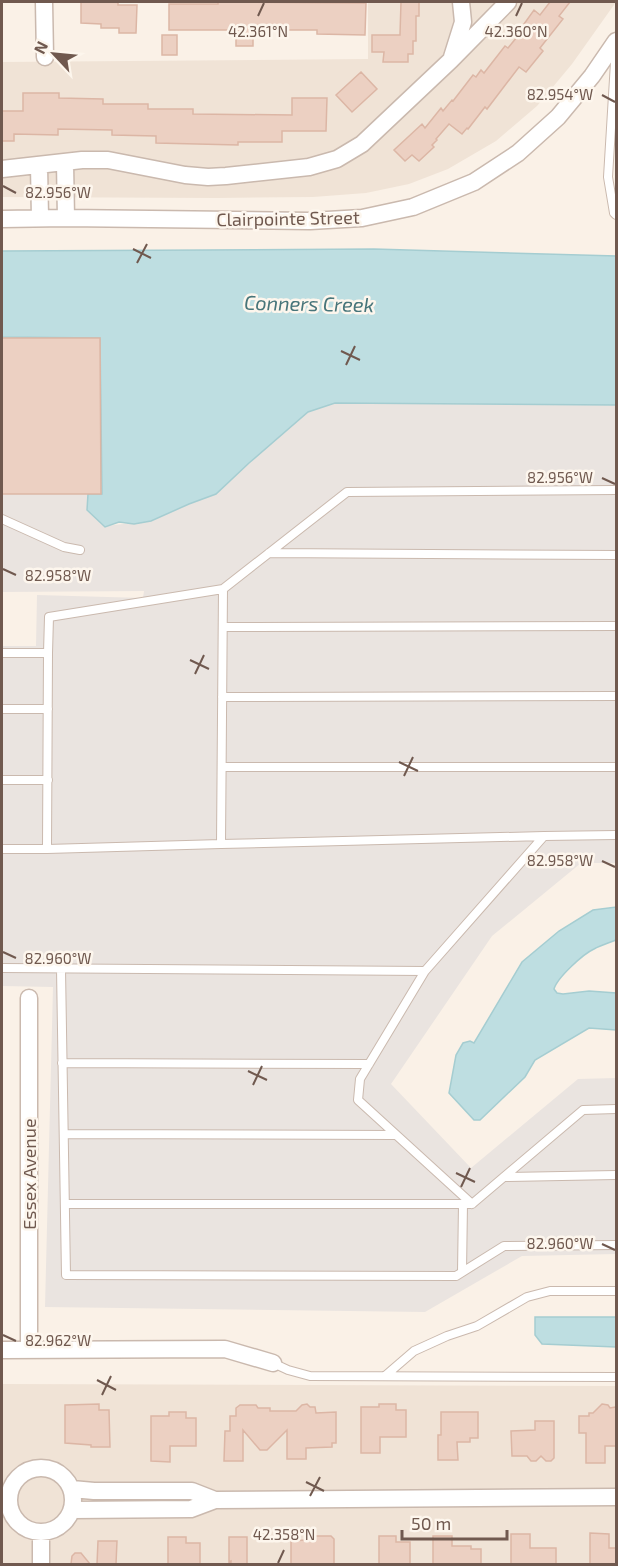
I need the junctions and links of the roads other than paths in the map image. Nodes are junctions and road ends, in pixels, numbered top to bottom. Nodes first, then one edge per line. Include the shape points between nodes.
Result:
1 (44, 2) edge
2 (461, 2) edge
3 (508, 2) edge
4 (616, 41) edge
5 (616, 46) edge
6 (45, 57) dead end
7 (451, 60) junction
8 (65, 163) junction
9 (39, 165) junction
10 (2, 169) edge
11 (616, 215) edge
12 (66, 218) junction
13 (2, 219) edge
14 (40, 219) junction
15 (616, 490) edge
16 (2, 519) edge
17 (80, 550) dead end
18 (268, 554) junction
19 (616, 555) edge
20 (223, 589) junction
21 (616, 626) edge
22 (223, 627) junction
23 (48, 652) junction
24 (2, 653) edge
25 (616, 696) edge
26 (222, 697) junction
27 (2, 709) edge
28 (48, 709) junction
29 (222, 767) junction
30 (616, 767) edge
31 (2, 780) edge
32 (48, 780) junction
33 (616, 835) edge
34 (544, 836) junction
35 (221, 844) junction
36 (2, 849) edge
37 (47, 849) junction
38 (2, 968) edge
39 (61, 969) junction
40 (425, 971) junction
41 (29, 998) dead end
42 (62, 1064) junction
43 (369, 1064) junction
44 (616, 1109) edge
45 (63, 1134) junction
46 (395, 1135) junction
47 (616, 1175) edge
48 (504, 1177) junction
49 (65, 1204) junction
50 (467, 1204) junction
51 (616, 1245) edge
52 (462, 1272) junction
53 (616, 1292) edge
54 (2, 1350) edge
55 (29, 1350) junction
56 (273, 1363) joint
57 (386, 1376) junction
58 (616, 1377) edge
59 (72, 1488) junction
60 (6, 1490) edge
61 (616, 1497) edge
62 (214, 1500) junction
63 (6, 1510) edge
64 (72, 1510) junction
65 (42, 1533) junction
66 (41, 1564) edge

1 - 6 street
2 - 7 street via 463,22
3 - 7 street
4 - 12 street, Clairpointe Street via 558,117 518,153 468,185 413,207 362,218 310,221
5 - 11 lane via 608,177
7 - 8 street via 362,144 337,159 309,167 208,177 108,160
8 - 9 street
8 - 12 street
9 - 10 street
9 - 14 street
12 - 14 street, Clairpointe Street
13 - 14 street, Clairpointe Street
15 - 18 lane via 347,492
16 - 17 lane via 64,547
18 - 19 lane
18 - 20 lane
20 - 22 lane
20 - 23 lane via 50,617
21 - 22 lane
22 - 26 lane
23 - 24 lane
23 - 28 lane
25 - 26 lane
26 - 29 lane
27 - 28 lane
28 - 32 lane
29 - 30 lane
29 - 35 lane
31 - 32 lane
32 - 37 lane
33 - 34 lane
34 - 35 lane
34 - 40 lane
35 - 37 lane
36 - 37 lane
38 - 39 lane
39 - 40 lane
39 - 42 lane
40 - 43 lane
41 - 55 street, Essex Avenue
42 - 43 lane
42 - 45 lane
43 - 46 lane via 360,1079 358,1100
44 - 48 lane via 583,1110
45 - 46 lane
45 - 49 lane
46 - 50 lane
47 - 48 lane
48 - 50 lane
49 - 50 lane
49 - 52 lane via 66,1275 456,1276
50 - 52 lane
51 - 52 lane via 504,1246
53 - 57 lane via 550,1291 527,1297 477,1326 414,1352
54 - 55 street
55 - 56 street via 225,1349
56 - 57 lane via 310,1376
57 - 58 lane
59 - 60 street via 59,1473 44,1467 28,1470
59 - 62 street via 192,1491
59 - 64 street
60 - 63 street
61 - 62 street
62 - 64 street via 192,1509
63 - 65 street via 18,1523
64 - 65 street via 65,1523
65 - 66 street

